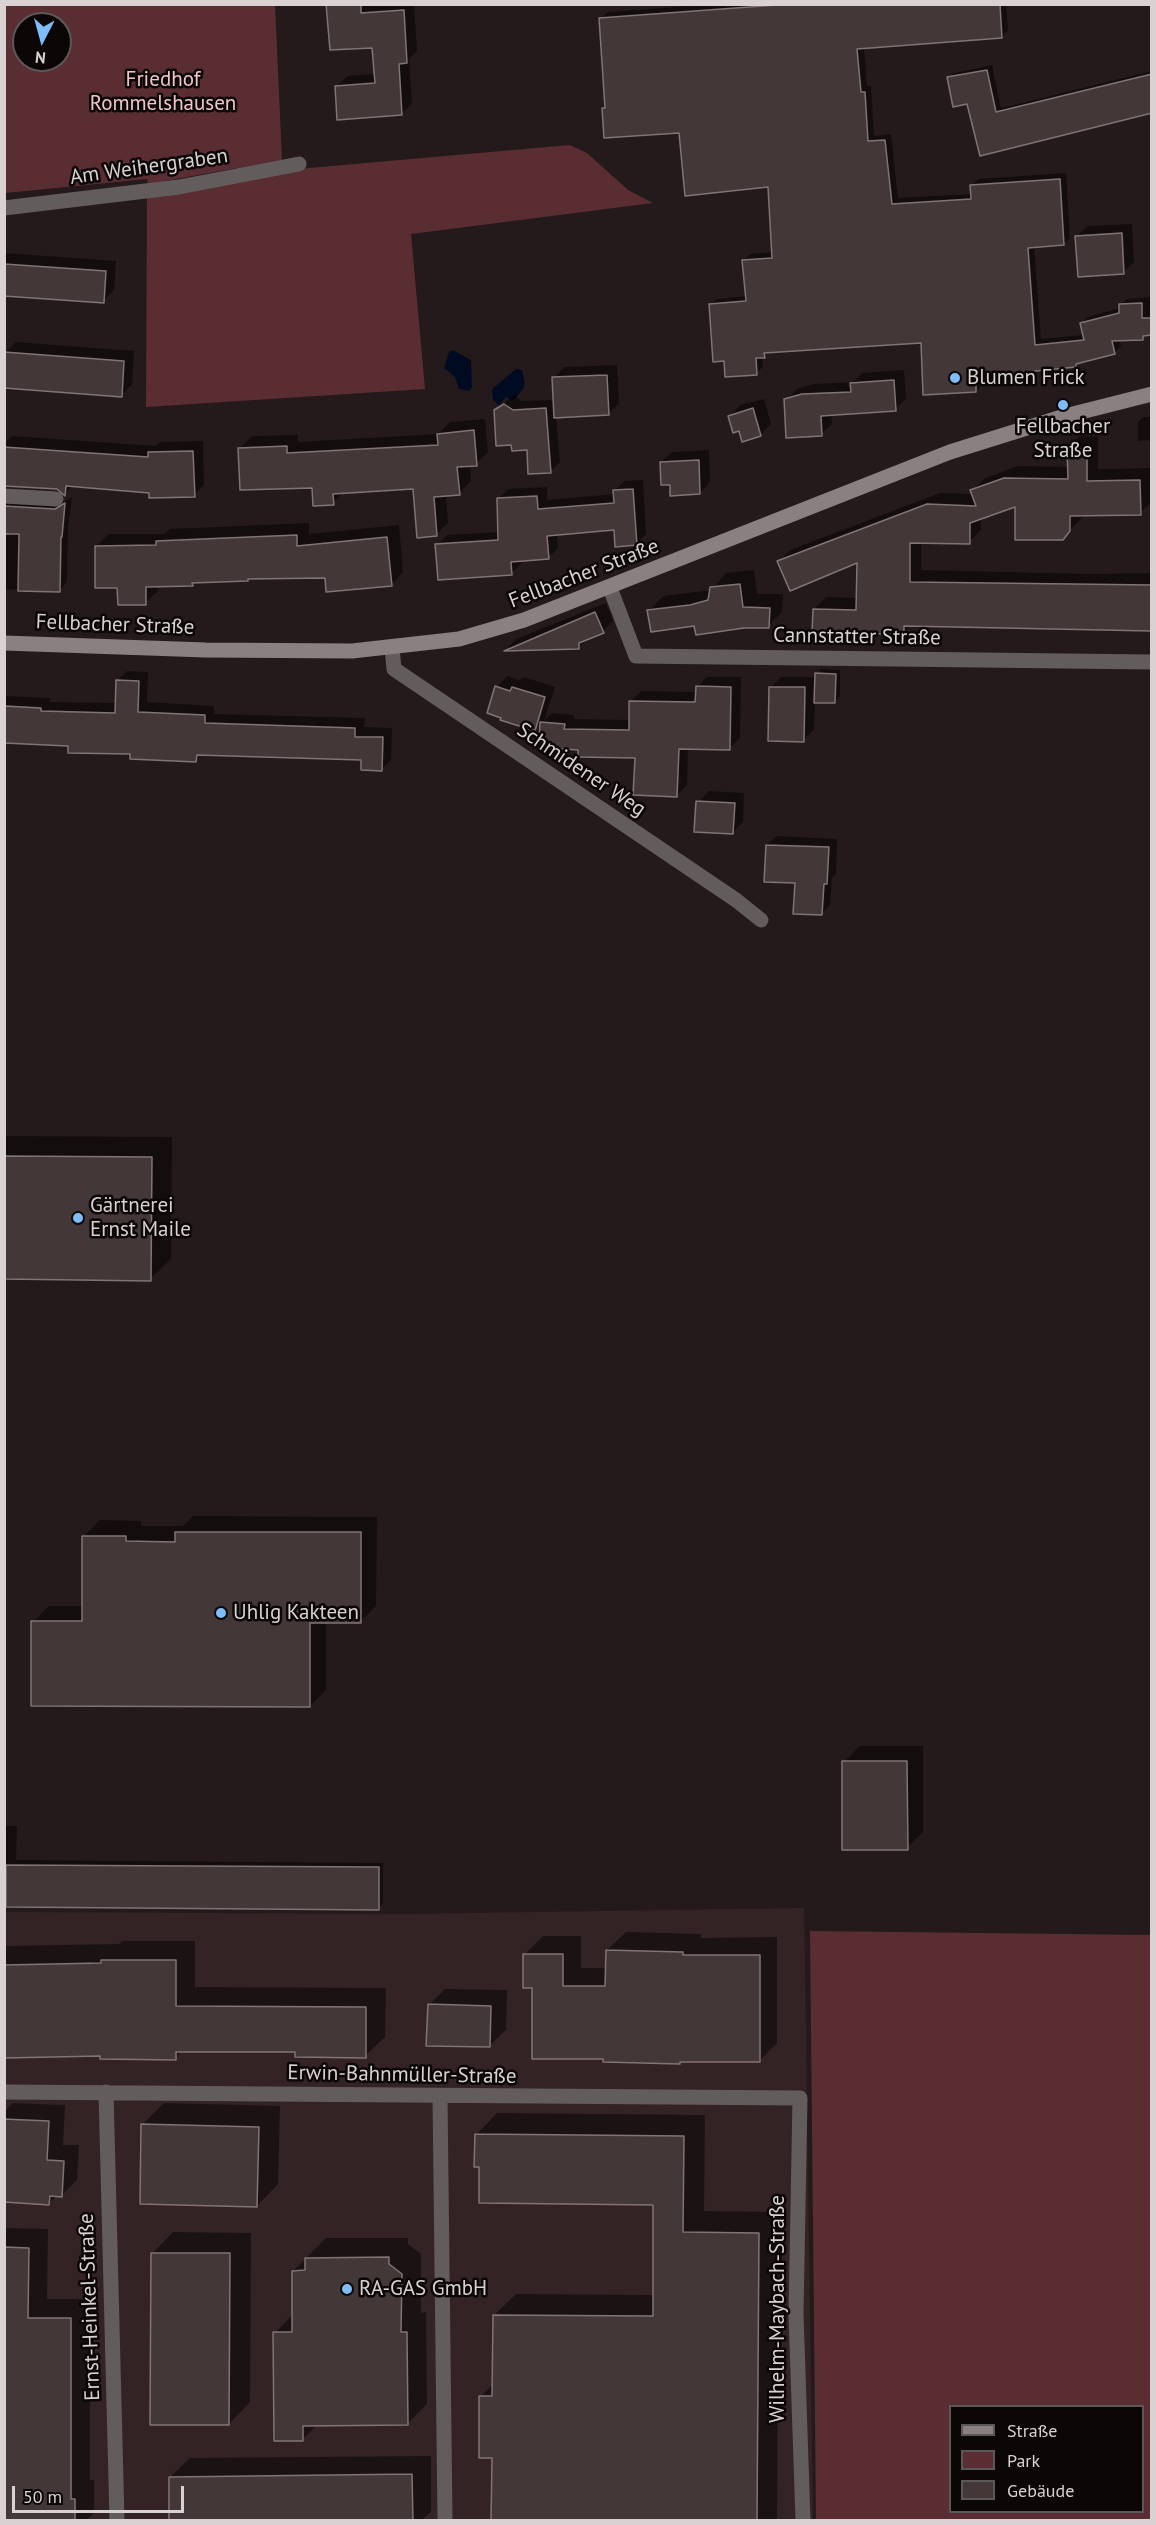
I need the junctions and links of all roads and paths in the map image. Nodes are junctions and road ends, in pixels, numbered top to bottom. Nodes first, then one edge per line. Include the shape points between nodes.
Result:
1 (298, 164) dead end
2 (4, 208) edge
3 (1152, 394) edge
4 (4, 496) edge
5 (56, 499) dead end
6 (610, 588) junction
7 (4, 643) edge
8 (392, 648) junction
9 (1152, 662) edge
10 (761, 920) dead end
11 (4, 2092) edge
12 (106, 2092) junction
13 (440, 2097) junction
14 (800, 2098) joint
15 (117, 2520) edge
16 (444, 2520) edge
17 (803, 2520) edge

1 - 2 street, Am Weihergraben via 179,187
3 - 6 main road, Fellbacher Straße via 950,452
4 - 5 street
6 - 8 main road, Fellbacher Straße via 525,621 459,639
6 - 9 street, Cannstatter Straße via 636,656
7 - 8 main road, Fellbacher Straße via 206,650
8 - 10 street, Schmidener Weg via 394,669
11 - 12 street, Erwin-Bahnmüller-Straße
12 - 13 street, Erwin-Bahnmüller-Straße
12 - 15 street, Ernst-Heinkel-Straße
13 - 14 street, Erwin-Bahnmüller-Straße
13 - 16 street
14 - 17 street, Wilhelm-Maybach-Straße via 796,2314

